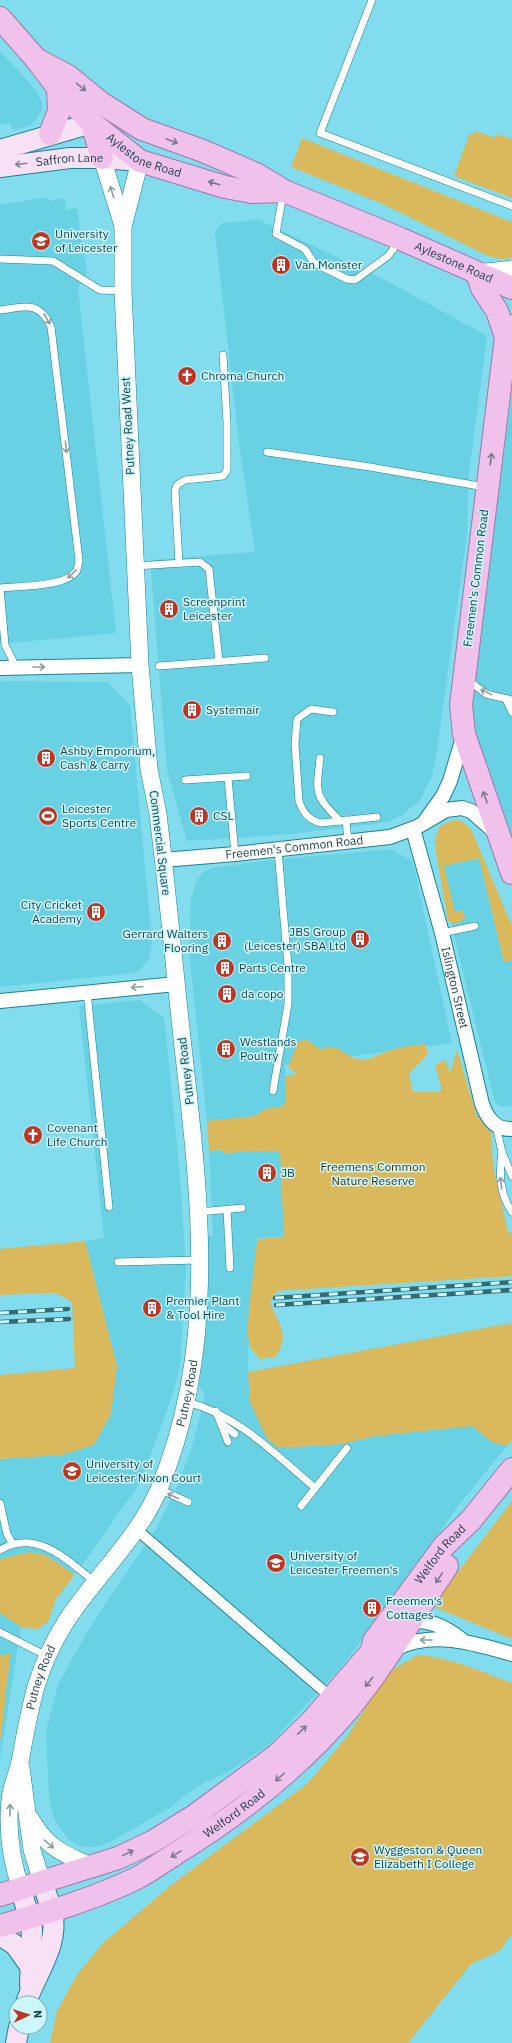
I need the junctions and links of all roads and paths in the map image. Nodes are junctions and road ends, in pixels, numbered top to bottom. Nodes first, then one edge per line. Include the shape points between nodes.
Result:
1 (372, 0) edge
2 (0, 18) edge
3 (36, 59) junction
4 (58, 88) junction
5 (92, 123) junction
6 (142, 129) junction
7 (50, 134) junction
8 (0, 150) edge
9 (102, 158) junction
10 (140, 161) junction
11 (0, 167) edge
12 (284, 191) junction
13 (512, 206) edge
14 (123, 227) junction
15 (401, 239) junction
16 (0, 259) edge
17 (512, 269) edge
18 (477, 273) junction
19 (512, 288) edge
20 (123, 291) junction
21 (512, 297) edge
22 (490, 301) junction
23 (0, 310) edge
24 (510, 332) edge
25 (223, 355) dead end
26 (267, 452) dead end
27 (487, 487) junction
28 (179, 563) junction
29 (135, 566) junction
30 (0, 588) edge
31 (137, 624) joint
32 (265, 658) dead end
33 (218, 661) junction
34 (140, 666) junction
35 (160, 666) dead end
36 (0, 668) edge
37 (16, 668) junction
38 (464, 676) junction
39 (509, 700) edge
40 (333, 712) dead end
41 (512, 712) edge
42 (464, 734) junction
43 (320, 758) dead end
44 (247, 776) dead end
45 (228, 778) junction
46 (185, 780) dead end
47 (377, 817) dead end
48 (343, 821) junction
49 (418, 826) junction
50 (498, 835) junction
51 (348, 841) junction
52 (278, 850) junction
53 (236, 854) junction
54 (163, 860) junction
55 (512, 873) edge
56 (475, 926) dead end
57 (442, 933) junction
58 (176, 984) junction
59 (87, 992) junction
60 (0, 1001) edge
61 (273, 1091) dead end
62 (496, 1126) junction
63 (512, 1129) edge
64 (502, 1152) junction
65 (512, 1176) edge
66 (109, 1206) dead end
67 (242, 1208) dead end
68 (227, 1210) junction
69 (198, 1212) junction
70 (512, 1212) edge
71 (200, 1260) junction
72 (118, 1262) dead end
73 (230, 1268) dead end
74 (187, 1402) junction
75 (216, 1411) junction
76 (220, 1422) junction
77 (235, 1434) dead end
78 (228, 1442) dead end
79 (347, 1448) dead end
80 (512, 1469) edge
81 (315, 1488) junction
82 (159, 1489) junction
83 (188, 1502) dead end
84 (0, 1503) edge
85 (301, 1506) dead end
86 (471, 1520) junction
87 (136, 1529) junction
88 (12, 1543) junction
89 (0, 1550) edge
90 (95, 1582) junction
91 (421, 1616) junction
92 (0, 1632) edge
93 (462, 1640) junction
94 (382, 1651) junction
95 (512, 1654) edge
96 (47, 1656) junction
97 (339, 1705) junction
98 (20, 1763) junction
99 (27, 1812) junction
100 (92, 1867) junction
101 (42, 1882) junction
102 (20, 1889) junction
103 (0, 1895) edge
104 (52, 1911) junction
105 (30, 1918) junction
106 (0, 1926) edge
107 (0, 1935) edge
108 (30, 1966) junction
109 (28, 1995) edge
110 (28, 1995) edge

1 - 13 lane via 320,133
2 - 3 main road, Aylestone Road
3 - 4 main road, Aylestone Road
3 -> 6 main road, Aylestone Road via 68,76 101,103
4 - 5 main road, Aylestone Road
4 - 7 main road via 59,111
5 - 6 main road
5 - 7 main road, Saffron Lane
5 - 9 main road
5 - 10 main road, Aylestone Road
6 -> 12 main road, Aylestone Road via 256,174
7 - 8 main road, Saffron Lane
9 - 10 main road, Saffron Lane
9 -> 11 main road, Saffron Lane via 70,158
14 -> 9 street, Putney Road West
12 -> 10 main road, Aylestone Road via 252,192 232,188
10 - 14 street, Putney Road West
12 - 15 main road, Aylestone Road
12 - 15 lane via 276,234 304,249 314,263 347,279 355,280 388,256
14 - 20 street, Putney Road West
15 - 18 main road, Aylestone Road
16 - 20 lane via 53,260 100,290
17 - 18 street
18 - 19 main road, Aylestone Road
18 - 22 main road
20 - 29 street, Putney Road West
21 - 22 main road
22 - 24 main road
23 -> 30 lane via 39,308 46,315 51,327 79,560 77,571 68,579 54,583
27 -> 24 main road, Freemen's Common Road
25 - 28 lane via 227,470 223,476 217,478 185,480 177,485 175,491
26 - 27 lane
27 - 38 main road, Freemen's Common Road
28 - 29 lane
28 - 33 lane via 200,562 210,569
29 - 31 street, Putney Road West
30 - 37 lane via 5,645
31 - 34 street, Commercial Square
32 - 33 lane
33 - 35 lane
37 -> 34 street
34 - 54 street, Commercial Square via 149,769 158,814
36 - 37 street
39 -> 38 lane via 486,694
38 - 42 main road, Freemen's Common Road
39 - 41 lane
40 - 48 lane via 311,709 297,719 295,744 299,801 302,810 313,821
42 - 49 street, Freemen's Common Road via 443,796
50 -> 42 main road
43 - 48 lane via 318,794
44 - 45 lane
45 - 46 lane
45 - 53 lane
47 - 48 lane
48 - 51 lane
49 - 50 street, Freemen's Common Road via 446,810 462,808 471,811
49 - 51 street, Freemen's Common Road via 390,836
49 - 57 street, Islington Street
50 - 55 main road
51 - 52 street, Freemen's Common Road
52 - 53 street, Freemen's Common Road
52 - 61 lane via 288,966 288,1004
53 - 54 street, Freemen's Common Road
54 - 58 street, Commercial Square
56 - 57 lane
57 - 62 street, Islington Street via 482,1104 487,1118
58 -> 59 street
58 - 69 street, Putney Road via 192,1128
59 - 60 street
59 - 66 lane
62 - 63 street via 505,1130
62 - 64 lane
64 - 65 lane
70 -> 64 lane via 501,1188
67 - 68 lane
68 - 69 lane
68 - 73 lane
69 - 71 street, Putney Road
71 - 72 lane
71 - 74 street, Putney Road via 197,1330
74 - 75 lane
74 - 82 street, Putney Road
75 - 76 lane
75 - 81 lane via 241,1426
76 - 77 lane
76 - 78 lane
79 - 81 lane
80 - 86 main road, Welford Road
81 - 85 lane
83 -> 82 lane
82 - 87 street, Putney Road
84 - 88 lane
86 -> 91 main road, Welford Road via 461,1544
86 - 94 main road, Welford Road via 444,1546 374,1641
87 - 90 street, Putney Road
87 - 97 street
88 - 89 lane
88 - 90 lane via 43,1545 56,1551
90 - 96 street, Putney Road via 65,1623
91 - 93 street via 449,1630
91 - 94 main road, Welford Road
92 - 96 lane
93 -> 94 street via 420,1639
93 - 95 street
94 - 97 main road, Welford Road
96 - 98 street, Putney Road via 35,1685 28,1712
100 -> 97 main road, Welford Road via 152,1842 234,1788
97 -> 104 main road, Welford Road via 323,1736 266,1790 208,1834 138,1877
98 - 99 street, Putney Road
102 -> 98 street, Putney Road via 13,1866 9,1830 10,1798
99 -> 100 street, Putney Road via 43,1838 52,1846 61,1853
99 - 101 street, Putney Road via 32,1850
100 - 101 main road, Welford Road
101 - 102 main road, Welford Road
101 - 104 main road
102 - 103 main road, Welford Road
102 - 105 main road
104 - 105 main road, Welford Road
104 - 109 main road via 52,1943
105 - 106 main road, Welford Road
105 - 108 main road
107 - 108 main road via 15,1945
108 - 110 main road

